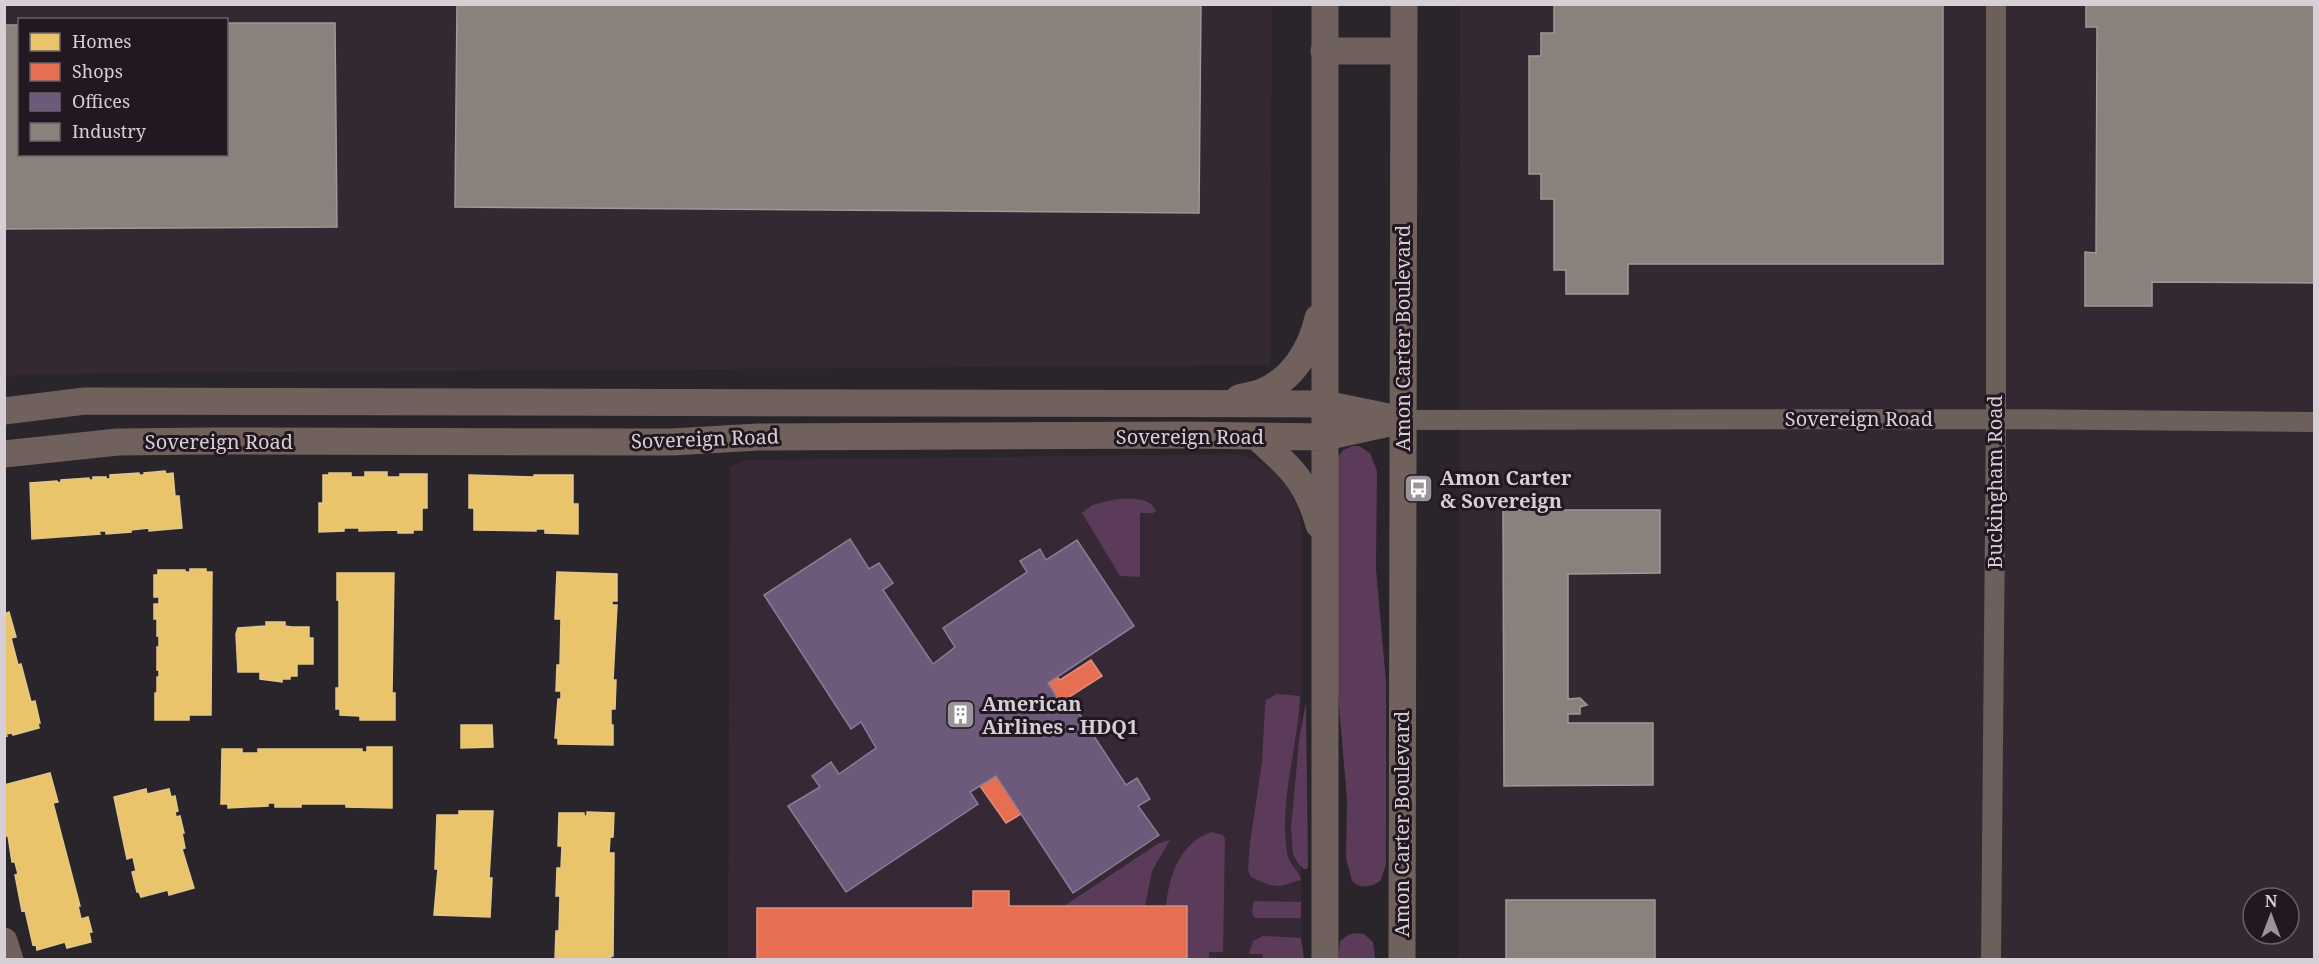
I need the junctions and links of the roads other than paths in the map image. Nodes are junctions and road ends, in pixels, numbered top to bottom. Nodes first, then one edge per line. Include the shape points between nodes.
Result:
1 (1325, 4) edge
2 (1404, 4) edge
3 (1996, 4) edge
4 (1324, 51) junction
5 (1403, 51) junction
6 (1325, 294) junction
7 (1172, 404) junction
8 (1325, 404) junction
9 (4, 411) edge
10 (1996, 419) junction
11 (1403, 420) junction
12 (2314, 422) edge
13 (1257, 437) junction
14 (1325, 437) junction
15 (4, 454) edge
16 (1325, 546) junction
17 (4, 941) edge
18 (10, 960) edge
19 (1324, 960) edge
20 (1401, 960) edge
21 (1991, 960) edge

1 - 4 street
2 - 5 street, Amon Carter Boulevard
3 - 10 street, Buckingham Road
4 - 5 street
4 - 6 street
5 - 11 street, Amon Carter Boulevard
6 - 7 street via 1315,333 1287,376 1263,392
6 - 8 street
7 - 8 street, Sovereign Road
7 - 9 street, Sovereign Road via 96,400
8 - 11 street, Sovereign Road
8 - 14 street
10 - 11 street, Sovereign Road
10 - 12 street, Sovereign Road
10 - 21 street, Buckingham Road
11 - 14 street, Sovereign Road
11 - 20 street, Amon Carter Boulevard
13 - 14 street, Sovereign Road
13 - 15 street, Sovereign Road via 188,441 118,442
13 - 16 street via 1302,481
14 - 16 street
16 - 19 street
17 - 18 street

